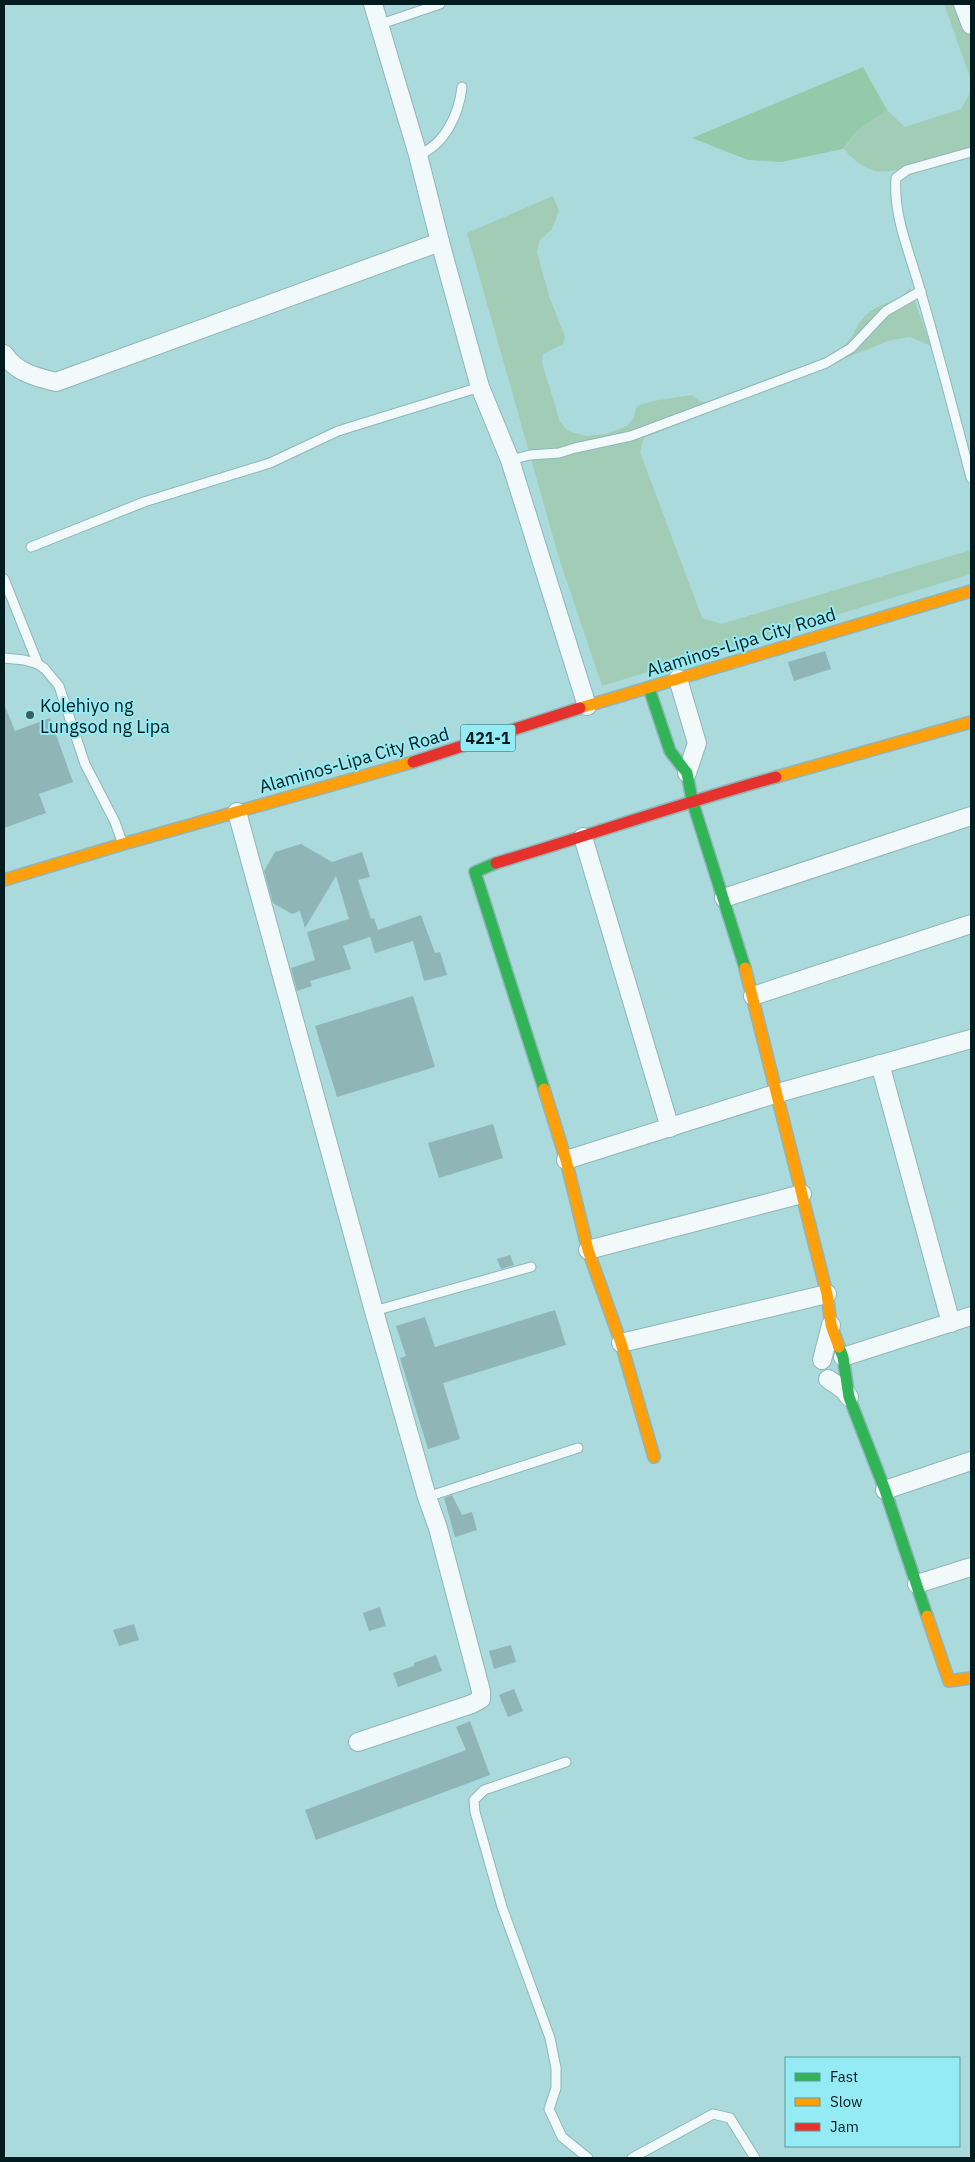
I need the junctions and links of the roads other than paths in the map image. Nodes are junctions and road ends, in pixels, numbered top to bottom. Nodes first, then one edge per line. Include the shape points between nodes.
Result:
1 (373, 4) edge
2 (440, 4) edge
3 (963, 4) edge
4 (378, 25) junction
5 (971, 26) edge
6 (462, 87) dead end
7 (971, 152) edge
8 (418, 155) junction
9 (440, 242) junction
10 (921, 291) junction
11 (4, 354) edge
12 (480, 387) junction
13 (510, 460) junction
14 (971, 478) edge
15 (31, 547) dead end
16 (4, 579) edge
17 (971, 591) edge
18 (4, 658) edge
19 (38, 664) junction
20 (678, 679) junction
21 (649, 688) junction
22 (587, 706) junction
23 (971, 722) edge
24 (686, 773) junction
25 (692, 800) junction
26 (237, 812) junction
27 (971, 816) edge
28 (583, 837) junction
29 (123, 844) junction
30 (4, 880) edge
31 (724, 898) junction
32 (971, 924) edge
33 (753, 996) junction
34 (971, 1039) edge
35 (880, 1064) junction
36 (778, 1094) junction
37 (670, 1128) junction
38 (566, 1160) junction
39 (802, 1194) junction
40 (588, 1250) junction
41 (531, 1267) dead end
42 (827, 1294) junction
43 (374, 1311) junction
44 (971, 1316) edge
45 (951, 1323) junction
46 (831, 1325) junction
47 (621, 1343) junction
48 (843, 1357) junction
49 (822, 1360) dead end
50 (828, 1379) dead end
51 (849, 1397) junction
52 (578, 1448) dead end
53 (654, 1457) dead end
54 (971, 1461) edge
55 (885, 1490) junction
56 (427, 1497) junction
57 (971, 1567) edge
58 (917, 1584) junction
59 (971, 1678) edge
60 (358, 1742) dead end
61 (566, 1762) dead end
62 (588, 2158) edge
63 (632, 2158) edge
64 (755, 2158) edge

1 - 4 street
2 - 4 lane
3 - 5 street
4 - 8 street
6 - 8 lane via 460,105 450,126 430,151
7 - 10 lane via 907,170 896,178 900,222
8 - 9 street
9 - 11 street via 56,382 31,376 11,364
9 - 12 street
10 - 13 lane via 886,310 851,348 826,363 631,436 559,453
10 - 14 lane
12 - 13 street
12 - 15 lane via 338,431 270,462 144,502
13 - 22 street
16 - 19 lane
17 - 20 street, Alaminos-Lipa City Road / 421-1
18 - 19 lane
19 - 29 lane via 59,686 85,764
20 - 21 street, Alaminos-Lipa City Road / 421-1
20 - 24 street via 697,743
21 - 22 street, Alaminos-Lipa City Road / 421-1
21 - 24 street via 670,751
22 - 26 street, Alaminos-Lipa City Road / 421-1 via 404,765
23 - 25 street
24 - 25 street
25 - 28 street
25 - 31 street
26 - 29 street, Alaminos-Lipa City Road / 421-1
26 - 43 street
27 - 31 street
28 - 37 street
28 - 38 street via 475,872
29 - 30 street, Alaminos-Lipa City Road / 421-1
31 - 33 street
32 - 33 street
33 - 36 street
34 - 35 street
35 - 36 street
35 - 45 street
36 - 37 street
36 - 39 street
37 - 38 street
38 - 40 street
39 - 40 street
39 - 42 street
40 - 47 street
41 - 43 lane
42 - 46 street
42 - 47 street
43 - 56 street
44 - 45 street
45 - 48 street
46 - 48 street
46 - 49 street
47 - 53 street
48 - 51 street
50 - 51 street
51 - 55 street
52 - 56 lane
54 - 55 street
55 - 58 street
56 - 60 street via 482,1692 481,1699
57 - 58 street
58 - 59 street via 949,1681
61 - 62 lane via 484,1790 474,1800 502,1907 550,2038 556,2088 549,2109 562,2137
63 - 64 lane via 713,2114 730,2118

